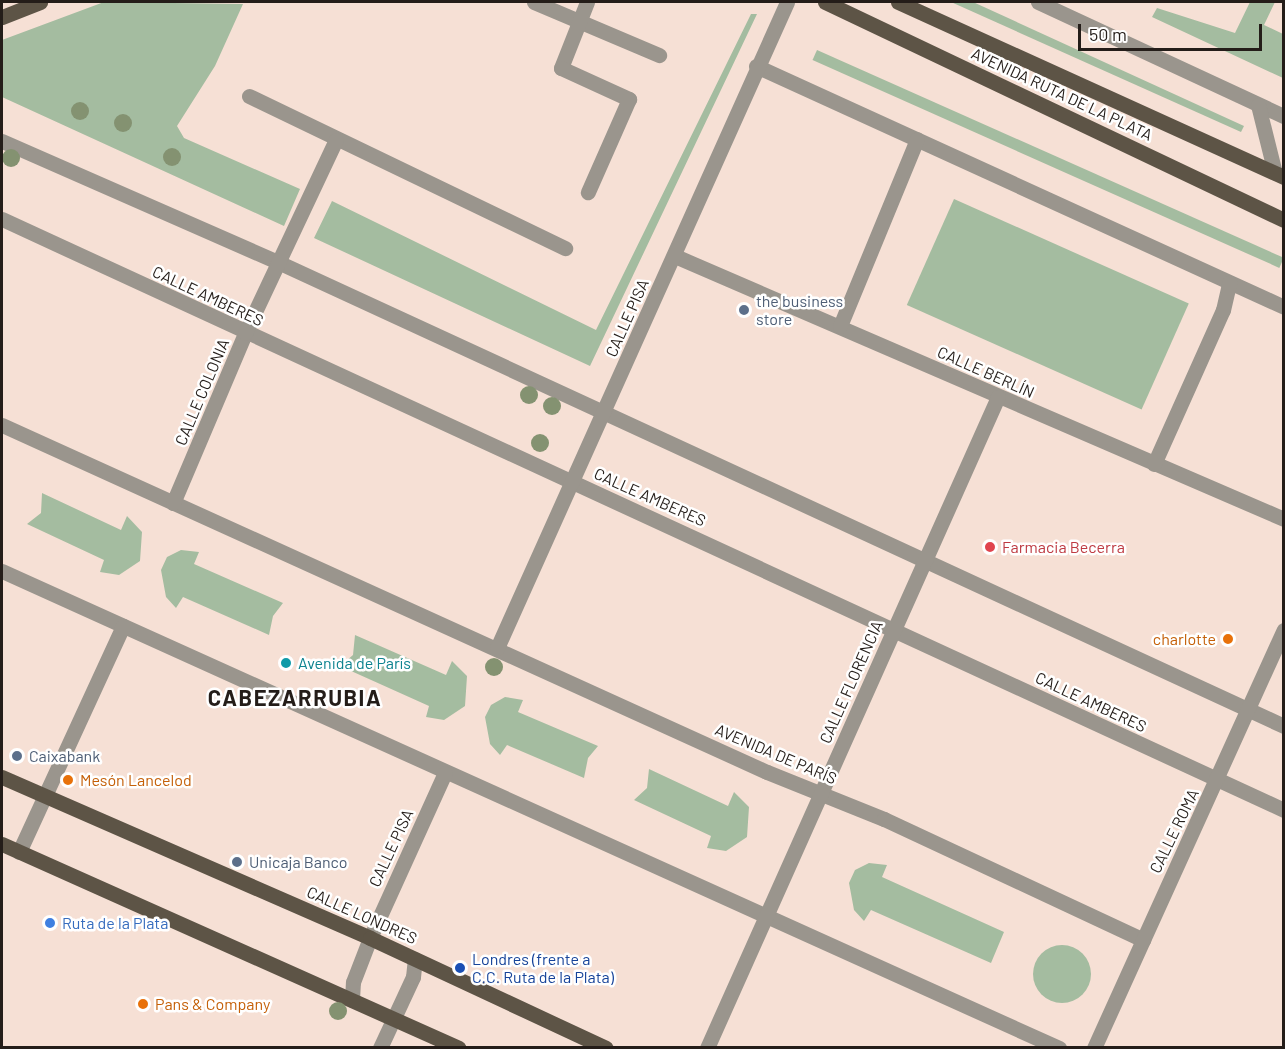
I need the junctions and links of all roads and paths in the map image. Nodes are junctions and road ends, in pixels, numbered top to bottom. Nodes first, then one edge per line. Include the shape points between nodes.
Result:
1 (40, 2) edge
2 (534, 2) edge
3 (587, 2) edge
4 (786, 2) edge
5 (825, 2) edge
6 (898, 2) edge
7 (1038, 2) edge
8 (2, 17) edge
9 (579, 21) junction
10 (659, 55) dead end
11 (756, 66) junction
12 (249, 96) dead end
13 (1258, 105) junction
14 (1284, 116) edge
15 (917, 139) junction
16 (336, 140) junction
17 (2, 141) edge
18 (1279, 175) edge
19 (588, 192) dead end
20 (2, 219) edge
21 (1284, 220) edge
22 (565, 248) dead end
23 (675, 255) junction
24 (280, 263) junction
25 (1229, 283) junction
26 (1284, 307) edge
27 (840, 326) junction
28 (245, 333) junction
29 (998, 397) junction
30 (604, 413) junction
31 (2, 425) edge
32 (1154, 464) junction
33 (570, 482) junction
34 (173, 503) junction
35 (1284, 519) edge
36 (925, 563) junction
37 (2, 571) edge
38 (123, 626) junction
39 (894, 630) junction
40 (1284, 630) edge
41 (497, 648) junction
42 (1247, 710) junction
43 (1284, 726) edge
44 (445, 773) junction
45 (2, 777) edge
46 (1218, 780) junction
47 (822, 793) junction
48 (43, 796) junction
49 (1284, 810) edge
50 (2, 844) edge
51 (19, 852) junction
52 (767, 918) junction
53 (370, 938) junction
54 (1143, 940) junction
55 (415, 959) junction
56 (352, 1000) junction
57 (394, 1018) junction
58 (380, 1047) edge
59 (459, 1047) edge
60 (606, 1047) edge
61 (707, 1047) edge
62 (1059, 1047) edge
63 (1094, 1047) edge

1 - 8 main road
2 - 9 street
3 - 9 street
4 - 11 street, CALLE PISA
5 - 21 main road, AVENIDA RUTA DE LA PLATA
6 - 18 main road, AVENIDA RUTA DE LA PLATA
7 - 13 street
9 - 10 street
9 - 19 street via 561,69 629,99
11 - 15 street
11 - 23 street, CALLE PISA
12 - 16 street
13 - 14 street
13 - 18 street
15 - 25 street
15 - 27 street
16 - 22 street
16 - 24 street, CALLE COLONIA
17 - 24 street
20 - 28 street, CALLE AMBERES
23 - 27 street, CALLE BERLÍN
23 - 30 street, CALLE PISA
24 - 28 street, CALLE COLONIA
24 - 30 street
25 - 26 street
25 - 32 street via 1222,310
27 - 29 street, CALLE BERLÍN
28 - 33 street, CALLE AMBERES
28 - 34 street, CALLE COLONIA
29 - 32 street, CALLE BERLÍN
29 - 36 street, CALLE FLORENCIA
30 - 33 street, CALLE PISA
30 - 36 street
31 - 34 street, AVENIDA DE PARÍS
32 - 35 street, CALLE BERLÍN
33 - 39 street, CALLE AMBERES
33 - 41 street, CALLE PISA
34 - 41 street, AVENIDA DE PARÍS
36 - 39 street, CALLE FLORENCIA
36 - 42 street
37 - 38 street
38 - 44 street
38 - 48 street
39 - 46 street, CALLE AMBERES
39 - 47 street, CALLE FLORENCIA
40 - 42 street, CALLE ROMA
41 - 47 street, AVENIDA DE PARÍS via 767,772
42 - 43 street
42 - 46 street, CALLE ROMA
44 - 52 street
44 - 53 street, CALLE PISA
45 - 48 main road, CALLE LONDRES
46 - 49 street, CALLE AMBERES
46 - 54 street, CALLE ROMA
47 - 52 street, CALLE FLORENCIA
47 - 54 street, AVENIDA DE PARÍS
48 - 51 street
48 - 53 main road, CALLE LONDRES
50 - 51 main road
51 - 56 main road
52 - 61 street, CALLE FLORENCIA
52 - 62 street
53 - 55 main road, CALLE LONDRES
53 - 56 street, CALLE PISA via 353,982
54 - 63 street, CALLE ROMA
55 - 57 street via 413,976
55 - 60 main road, CALLE LONDRES
56 - 57 main road
57 - 58 street
57 - 59 main road

